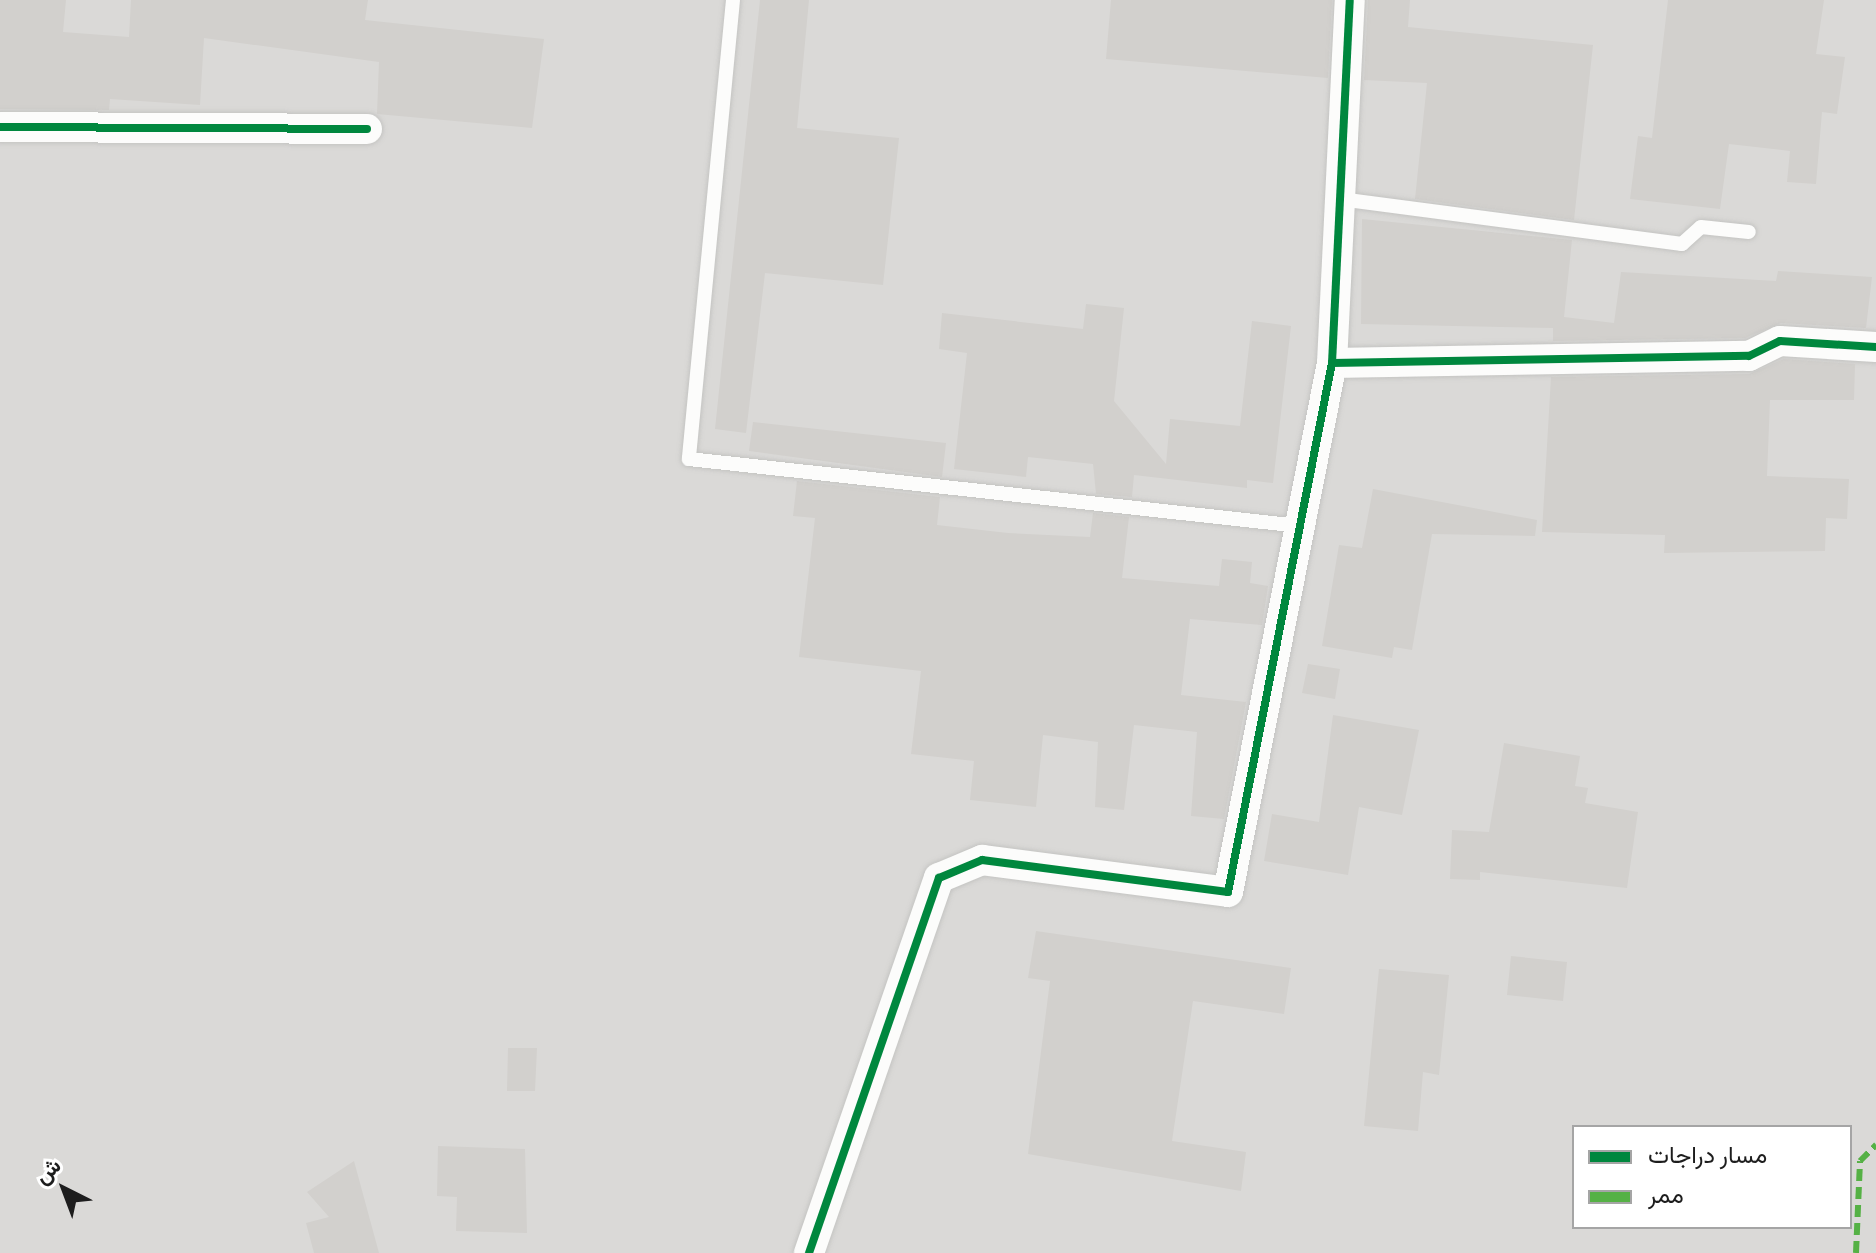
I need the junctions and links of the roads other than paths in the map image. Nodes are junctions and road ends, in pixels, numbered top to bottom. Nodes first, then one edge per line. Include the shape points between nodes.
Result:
1 (733, 0) edge
2 (1350, 0) edge
3 (0, 127) edge
4 (367, 129) dead end
5 (1339, 199) junction
6 (1749, 232) dead end
7 (1876, 347) edge
8 (1332, 363) junction
9 (1300, 526) junction
10 (809, 1253) edge

1 - 9 lane via 689,459
2 - 5 street
3 - 4 street
5 - 6 lane via 1682,244 1701,227
5 - 8 street
7 - 8 street via 1780,341 1749,356
8 - 9 street
9 - 10 street via 1228,892 982,860 939,878

